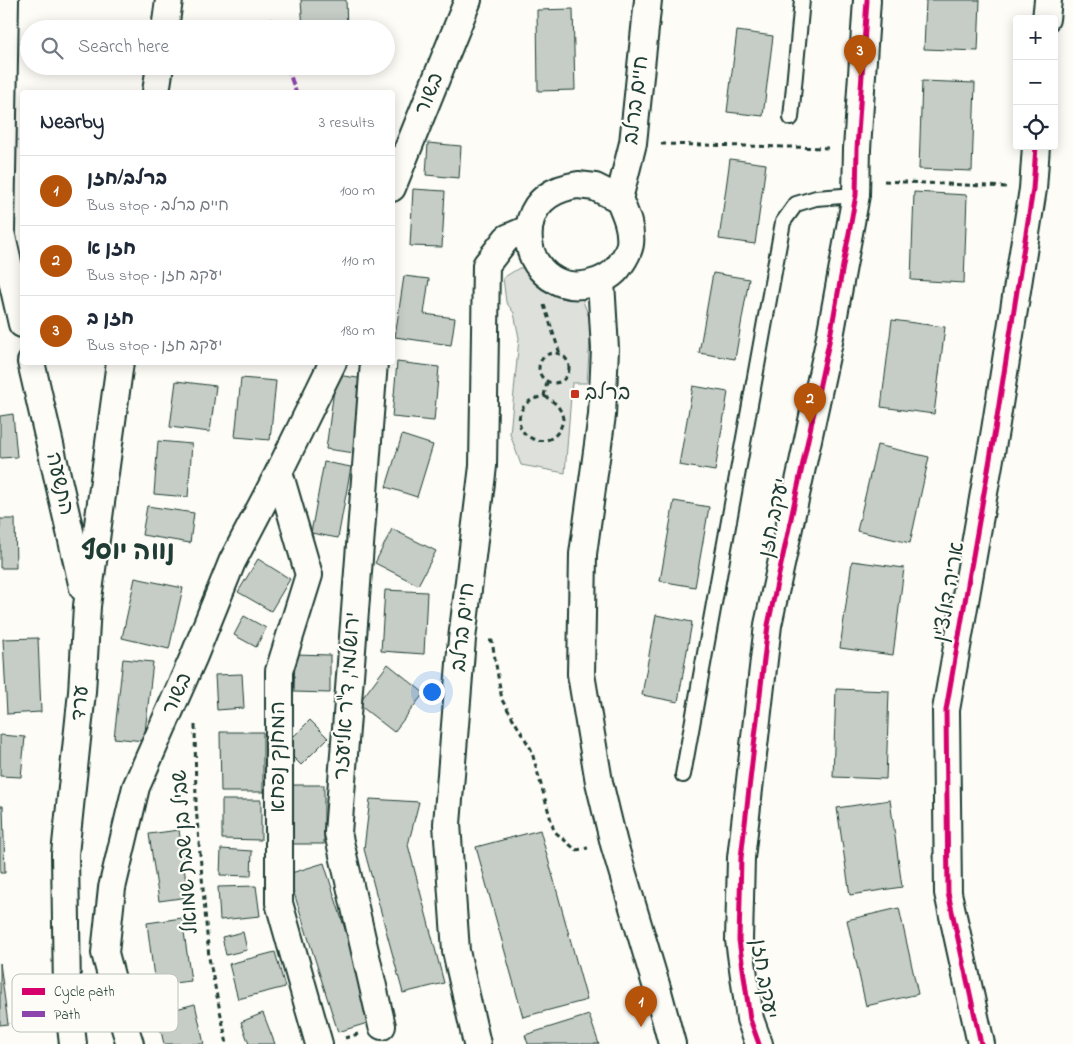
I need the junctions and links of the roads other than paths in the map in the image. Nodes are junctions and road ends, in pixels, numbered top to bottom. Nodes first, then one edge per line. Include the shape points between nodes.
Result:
1 (5, 0) edge
2 (169, 0) edge
3 (468, 0) edge
4 (648, 0) edge
5 (802, 0) edge
6 (867, 0) edge
7 (1048, 0) edge
8 (1046, 15) edge
9 (166, 20) edge
10 (159, 75) edge
11 (156, 90) edge
12 (791, 118) dead end
13 (1036, 150) edge
14 (395, 181) edge
15 (856, 187) junction
16 (619, 199) junction
17 (528, 229) junction
18 (602, 282) junction
19 (20, 315) edge
20 (32, 365) edge
21 (120, 365) edge
22 (332, 365) edge
23 (374, 365) edge
24 (279, 472) junction
25 (87, 606) junction
26 (683, 775) dead end
27 (67, 974) edge
28 (111, 974) edge
29 (382, 1026) dead end
30 (126, 1032) edge
31 (130, 1044) edge
32 (319, 1044) edge
33 (476, 1044) edge
34 (672, 1044) edge
35 (759, 1044) edge
36 (981, 1044) edge

1 - 19 street via 2,232
2 - 9 street
3 - 14 street, בשור
4 - 16 street, חיים ברלב via 633,144
5 - 12 lane
6 - 15 street, יעקב חזן
7 - 8 street
10 - 11 street
13 - 36 street, אריה דולצ'ין via 1033,189 995,430 946,710 948,893
15 - 26 lane via 796,204 783,222
15 - 35 street, יעקב חזן via 829,342 768,625 755,734 741,858 740,940 750,1019
16 - 17 street via 595,187 578,184 562,187 546,196 533,212
16 - 18 street via 629,226 630,243 626,257 616,271
17 - 18 street via 530,251 538,267 552,279 578,287
17 - 33 street, חיים ברלב via 507,238 486,265 484,466 462,639 447,824 456,950
18 - 34 street via 605,349 602,406 584,554 581,674 599,782 614,844
20 - 25 street, התשעה
21 - 25 street, ערד
22 - 24 street, בשור
23 - 29 street, ירושלמי, ד"ר אליעזר via 338,833
24 - 28 street, בשור via 232,562 136,787 112,888 105,953
24 - 32 street, המחנך נפחא via 309,575 279,671 279,903
25 - 27 street, ערד via 82,692 65,854
30 - 31 street, בשור

